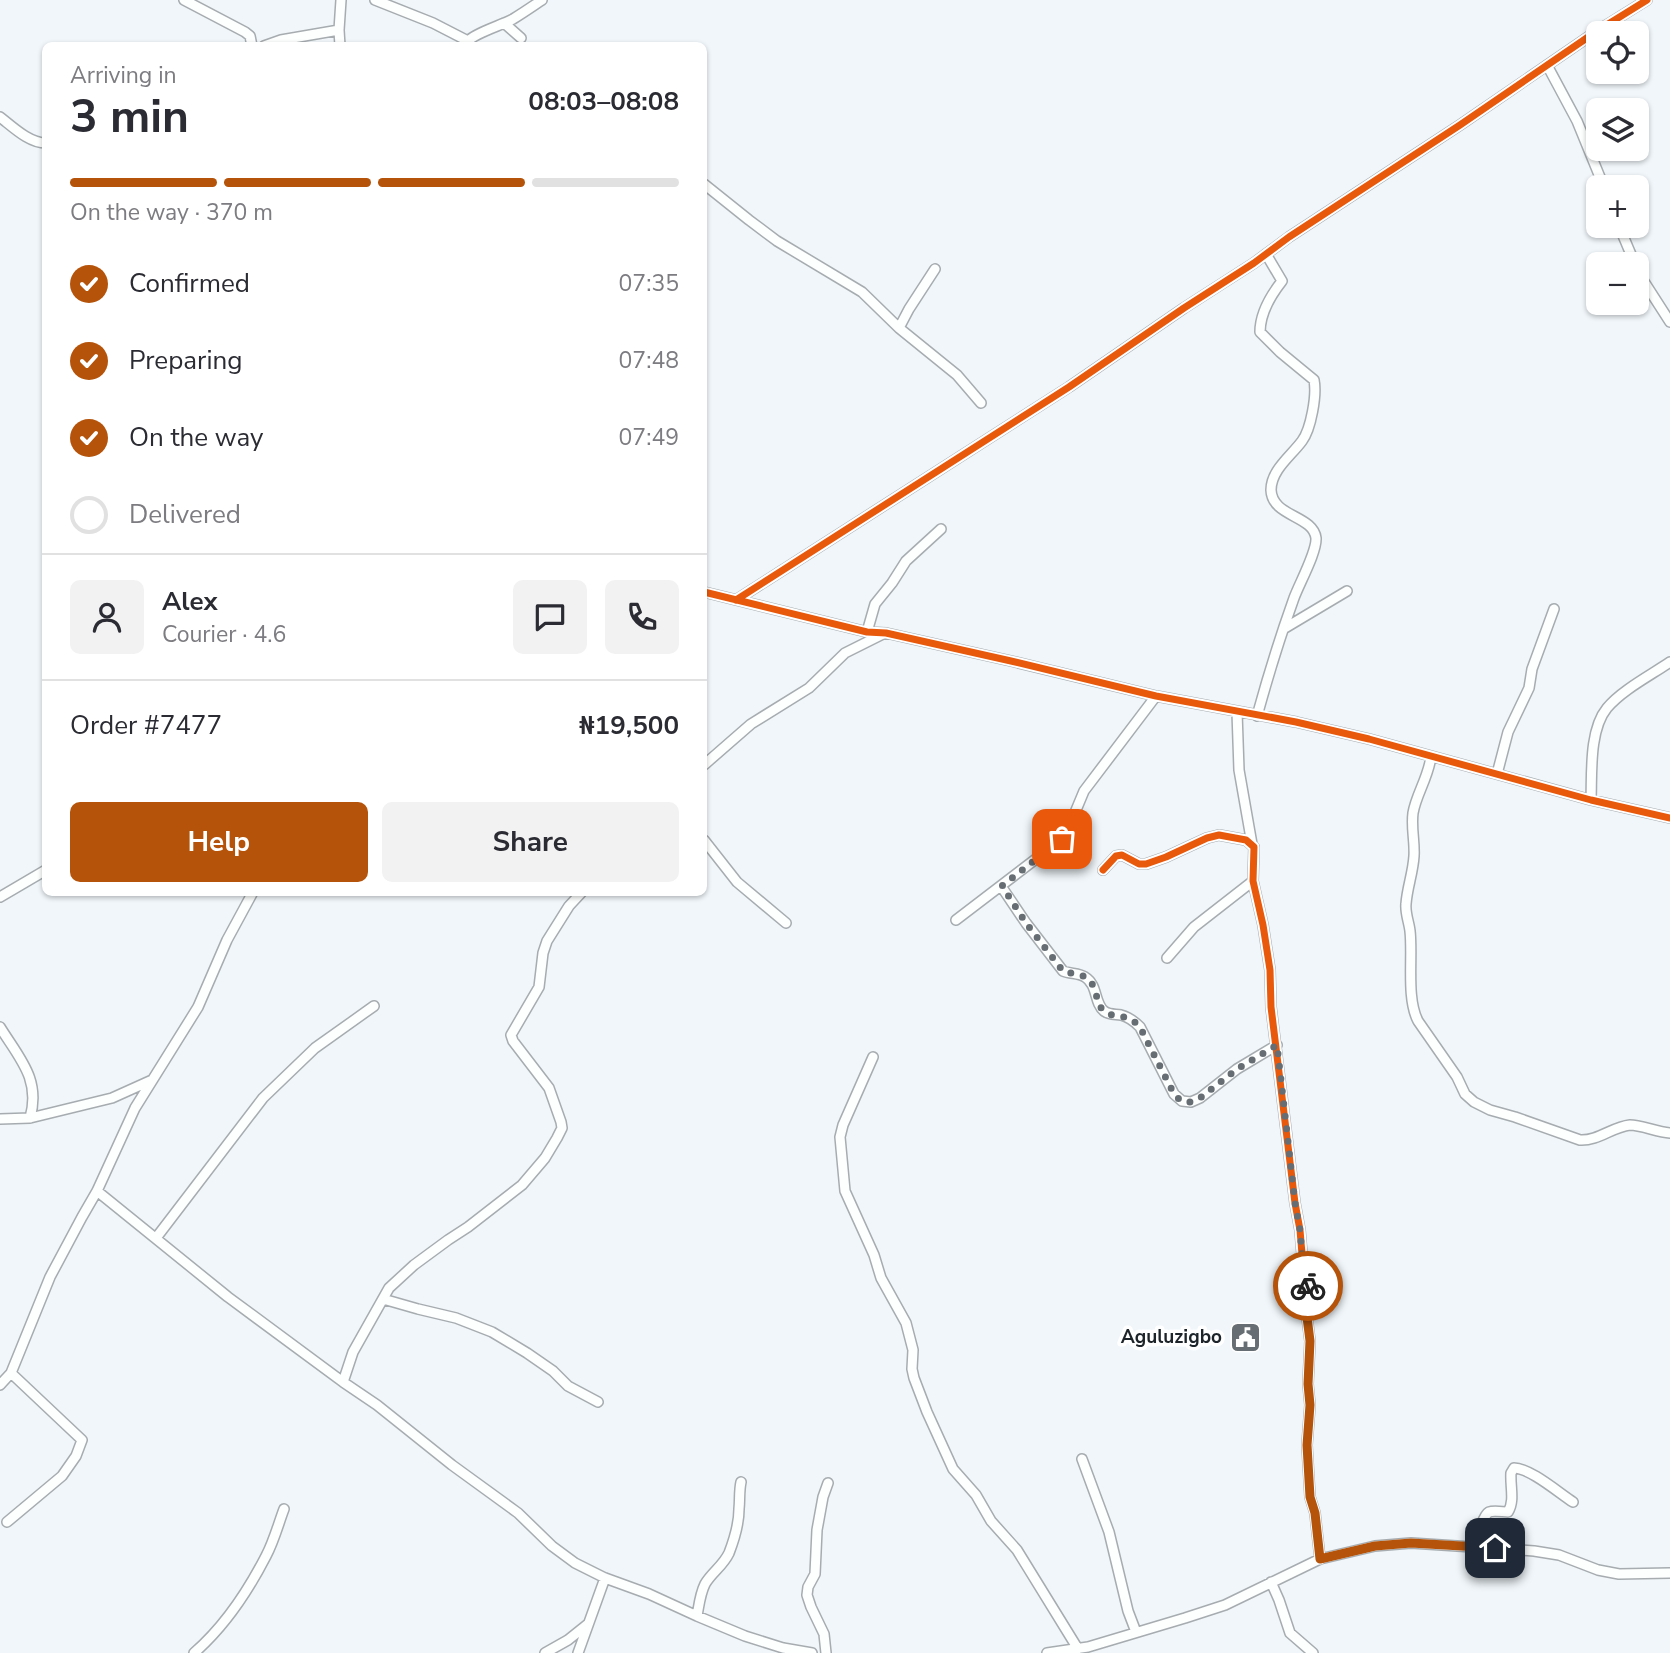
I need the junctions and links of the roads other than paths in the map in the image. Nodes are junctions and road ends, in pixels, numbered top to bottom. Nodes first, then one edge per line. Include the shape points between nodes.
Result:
1 (184, 0) edge
2 (341, 0) edge
3 (374, 0) edge
4 (542, 0) edge
5 (1647, 0) edge
6 (504, 23) junction
7 (339, 30) junction
8 (521, 38) dead end
9 (251, 42) edge
10 (275, 42) edge
11 (340, 42) edge
12 (467, 42) edge
13 (469, 42) edge
14 (1547, 65) junction
15 (0, 117) edge
16 (42, 143) edge
17 (1599, 175) edge
18 (707, 186) edge
19 (1266, 254) junction
20 (935, 269) dead end
21 (1649, 289) edge
22 (1670, 322) edge
23 (899, 328) junction
24 (981, 404) dead end
25 (941, 529) dead end
26 (1347, 591) dead end
27 (707, 593) edge
28 (736, 600) junction
29 (1555, 609) dead end
30 (1285, 628) junction
31 (867, 632) junction
32 (886, 633) junction
33 (1670, 662) edge
34 (1156, 696) junction
35 (1237, 712) junction
36 (1257, 716) junction
37 (1431, 757) junction
38 (707, 762) edge
39 (1497, 774) junction
40 (1591, 800) junction
41 (1670, 818) edge
42 (707, 843) edge
43 (1252, 844) junction
44 (1103, 870) dead end
45 (42, 872) edge
46 (1253, 881) junction
47 (1002, 886) junction
48 (251, 896) edge
49 (578, 896) edge
50 (0, 897) edge
51 (956, 920) dead end
52 (786, 923) dead end
53 (1167, 958) dead end
54 (374, 1006) dead end
55 (0, 1027) edge
56 (1277, 1045) junction
57 (873, 1057) dead end
58 (154, 1079) junction
59 (30, 1118) junction
60 (0, 1119) edge
61 (1670, 1133) edge
62 (97, 1191) junction
63 (156, 1238) junction
64 (383, 1299) junction
65 (11, 1373) junction
66 (343, 1382) junction
67 (0, 1385) edge
68 (598, 1402) dead end
69 (1082, 1459) dead end
70 (741, 1482) dead end
71 (828, 1483) dead end
72 (1573, 1502) dead end
73 (284, 1509) dead end
74 (7, 1522) dead end
75 (1476, 1546) junction
76 (1320, 1559) junction
77 (1670, 1573) edge
78 (606, 1578) junction
79 (1270, 1582) junction
80 (697, 1616) junction
81 (590, 1623) junction
82 (1136, 1632) junction
83 (1086, 1649) edge
84 (194, 1653) edge
85 (545, 1653) edge
86 (578, 1653) edge
87 (812, 1653) edge
88 (826, 1653) edge
89 (1047, 1653) edge
90 (1313, 1653) edge

1 - 9 street via 250,36
2 - 7 street
3 - 12 street
4 - 6 street
5 - 14 street
6 - 8 street
6 - 13 street via 472,36
7 - 10 street
7 - 11 street
14 - 17 street
14 - 19 street
15 - 16 street
18 - 23 street via 777,241 862,292
19 - 28 street via 1069,387
19 - 30 street via 1282,281 1272,294 1260,332 1314,380 1316,390 1307,433 1275,475 1271,491 1276,505 1309,525 1316,536
20 - 23 street
21 - 22 street
23 - 24 street via 957,374
25 - 31 street via 906,561 875,604
26 - 30 street
27 - 28 street
28 - 31 street
29 - 39 street via 1529,688 1508,732
30 - 36 street
31 - 32 street
32 - 34 street
32 - 38 street via 845,653 809,688 751,724
33 - 40 street via 1621,695 1599,720
34 - 35 street
34 - 47 street via 1084,791 1062,839
35 - 36 street
35 - 43 street via 1239,770
36 - 37 street via 1345,733
37 - 39 street
37 - 61 street via 1413,815 1413,869 1406,900 1412,998 1418,1021 1465,1094 1482,1107 1580,1140 1630,1125
39 - 40 street
40 - 41 street
42 - 52 street via 737,882
43 - 44 street via 1219,835 1146,864 1116,856
43 - 46 street
45 - 50 street
46 - 53 street via 1194,927
46 - 56 street via 1270,970
47 - 51 street
47 - 56 street via 1063,971 1084,976 1103,1010 1128,1017 1140,1027 1181,1101 1200,1098
48 - 58 street via 198,1007
49 - 64 street via 547,941 539,986 511,1035 549,1088 562,1128 522,1185 414,1265
54 - 63 street via 315,1048 263,1097
55 - 59 street via 22,1059 30,1081 34,1104
56 - 76 street via 1308,1285 1307,1445
57 - 83 street via 840,1137 845,1191 881,1278 906,1323 914,1378 953,1469
58 - 59 street via 112,1098
58 - 62 street via 135,1108
59 - 60 street
62 - 63 street
62 - 65 street via 50,1277
63 - 66 street
64 - 66 street via 353,1352
64 - 68 street via 492,1332
65 - 67 street
65 - 74 street via 82,1440 62,1476
66 - 78 street via 518,1513 552,1546
69 - 82 street via 1103,1512
70 - 80 street via 733,1542 724,1563 705,1583
71 - 88 street via 817,1530 815,1574 807,1595 824,1634
72 - 75 street via 1514,1468 1511,1509 1486,1514
73 - 84 street via 267,1554 241,1598
75 - 76 street via 1375,1546
75 - 77 street via 1559,1555 1619,1574
76 - 79 street
78 - 80 street
78 - 81 street
79 - 82 street via 1225,1605
79 - 90 street via 1290,1633
80 - 87 street via 745,1636
81 - 85 street
81 - 86 street
82 - 83 street
83 - 89 street

